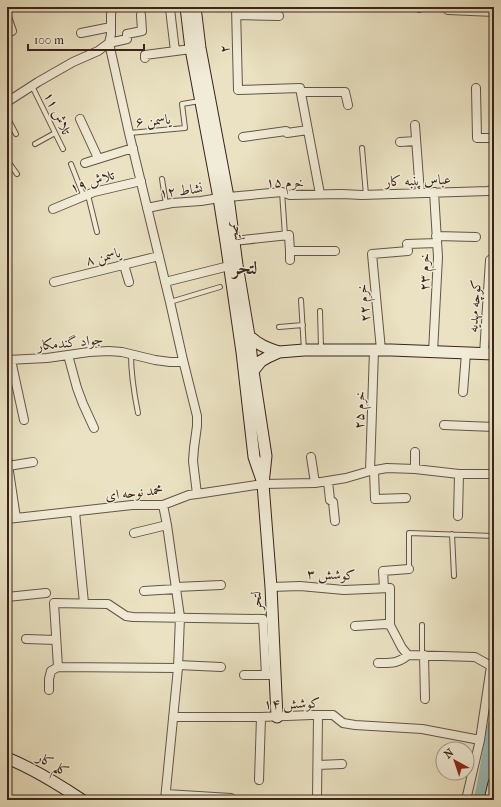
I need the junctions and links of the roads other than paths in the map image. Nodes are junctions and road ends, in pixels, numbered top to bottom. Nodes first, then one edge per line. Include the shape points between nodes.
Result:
1 (112, 7) edge
2 (186, 7) edge
3 (195, 7) edge
4 (448, 7) edge
5 (170, 9) dead end
6 (237, 11) edge
7 (494, 12) edge
8 (141, 14) dead end
9 (279, 16) dead end
10 (7, 17) edge
11 (111, 27) junction
12 (12, 31) dead end
13 (81, 33) dead end
14 (109, 43) junction
15 (191, 49) junction
16 (175, 51) junction
17 (145, 58) dead end
18 (32, 86) junction
19 (476, 88) dead end
20 (301, 92) junction
21 (201, 101) junction
22 (7, 102) edge
23 (348, 105) dead end
24 (7, 116) edge
25 (80, 119) dead end
26 (415, 125) dead end
27 (308, 130) junction
28 (55, 133) junction
29 (129, 133) junction
30 (16, 134) dead end
31 (243, 137) dead end
32 (494, 138) edge
33 (416, 140) junction
34 (400, 142) dead end
35 (35, 144) dead end
36 (133, 148) junction
37 (362, 148) dead end
38 (63, 149) dead end
39 (98, 158) junction
40 (7, 160) edge
41 (85, 163) dead end
42 (71, 164) dead end
43 (16, 174) dead end
44 (162, 179) dead end
45 (140, 180) junction
46 (494, 190) edge
47 (282, 192) junction
48 (434, 192) junction
49 (420, 193) junction
50 (320, 194) junction
51 (342, 194) joint
52 (366, 195) junction
53 (86, 196) junction
54 (223, 197) junction
55 (166, 204) junction
56 (147, 208) junction
57 (53, 209) dead end
58 (97, 232) dead end
59 (287, 235) junction
60 (476, 237) dead end
61 (436, 239) junction
62 (234, 241) junction
63 (290, 251) junction
64 (336, 251) dead end
65 (159, 256) junction
66 (290, 260) dead end
67 (490, 260) dead end
68 (124, 265) junction
69 (229, 266) junction
70 (54, 282) dead end
71 (129, 282) dead end
72 (165, 282) junction
73 (220, 287) dead end
74 (301, 300) dead end
75 (170, 302) junction
76 (320, 310) dead end
77 (303, 325) junction
78 (279, 327) dead end
79 (249, 336) junction
80 (304, 350) junction
81 (321, 350) junction
82 (378, 350) junction
83 (279, 352) junction
84 (433, 352) junction
85 (466, 353) junction
86 (489, 354) edge
87 (68, 355) junction
88 (131, 355) junction
89 (9, 360) edge
90 (183, 362) junction
91 (253, 371) junction
92 (463, 392) dead end
93 (138, 414) dead end
94 (24, 420) dead end
95 (444, 425) dead end
96 (494, 427) edge
97 (94, 428) dead end
98 (415, 452) dead end
99 (311, 457) dead end
100 (8, 462) edge
101 (33, 462) dead end
102 (415, 469) junction
103 (372, 470) junction
104 (459, 474) junction
105 (494, 474) edge
106 (328, 481) junction
107 (315, 483) junction
108 (263, 484) junction
109 (197, 494) junction
110 (406, 498) dead end
111 (163, 504) junction
112 (75, 512) junction
113 (458, 516) dead end
114 (16, 518) junction
115 (7, 519) edge
116 (335, 521) dead end
117 (167, 525) junction
118 (134, 533) dead end
119 (452, 534) junction
120 (494, 536) edge
121 (409, 569) joint
122 (454, 576) dead end
123 (222, 585) dead end
124 (271, 587) junction
125 (176, 588) junction
126 (387, 588) junction
127 (144, 591) dead end
128 (46, 592) dead end
129 (7, 597) edge
130 (84, 603) junction
131 (180, 617) junction
132 (390, 625) junction
133 (422, 625) dead end
134 (355, 626) dead end
135 (26, 639) dead end
136 (56, 640) junction
137 (408, 655) junction
138 (423, 656) junction
139 (378, 663) dead end
140 (492, 666) edge
141 (58, 667) junction
142 (178, 667) junction
143 (221, 667) dead end
144 (244, 675) dead end
145 (270, 675) junction
146 (49, 690) dead end
147 (425, 698) dead end
148 (318, 715) junction
149 (173, 717) junction
150 (261, 717) junction
151 (277, 717) junction
152 (480, 740) junction
153 (7, 758) edge
154 (342, 764) dead end
155 (318, 765) junction
156 (259, 780) dead end
157 (494, 783) edge
158 (165, 797) edge
159 (228, 799) edge
160 (82, 800) edge
161 (317, 800) edge
162 (466, 800) edge
163 (490, 800) edge

1 - 11 street
2 - 15 street, لتحر
3 - 54 street, لتحر
4 - 7 street via 448,10
5 - 16 street
6 - 9 street
6 - 20 street, ۲ via 238,90 300,88
8 - 14 street via 142,31 126,34 128,40
10 - 12 street
11 - 13 street
11 - 14 street
14 - 18 street
14 - 29 street
15 - 16 street
15 - 21 street, لتحر
16 - 17 street via 145,55
18 - 22 street
18 - 28 lane, تلاش ۱۱
19 - 32 street via 478,138
20 - 23 street via 346,92
20 - 27 street
21 - 29 lane, یاسمن ۶ via 182,104 184,128
21 - 54 street, لتحر
24 - 30 lane
25 - 39 street
26 - 33 street
27 - 31 street
27 - 50 street
28 - 35 lane
28 - 38 lane, تلاش ۱۱
29 - 36 street
33 - 34 street
33 - 49 street
36 - 39 street
36 - 45 street
37 - 52 lane
39 - 41 street
40 - 43 lane
42 - 53 lane
44 - 55 lane
45 - 53 street, تلاش ۱۹
45 - 56 street
46 - 48 street, عباس پنبه کار
47 - 50 street, خرم ۱۵ via 290,195
47 - 54 street, خرم ۱۵
47 - 59 lane
48 - 49 street, عباس پنبه کار
48 - 61 street, خرم ۲۳
49 - 52 street, عباس پنبه کار
50 - 51 street, خرم ۱۵
51 - 52 street, عباس پنبه کار
53 - 57 street, تلاش ۱۹
53 - 58 lane
54 - 55 street, نشاط ۱۲
54 - 62 street, لتحر
54 - 69 street, لتحر
55 - 56 street, نشاط ۱۲
56 - 65 street
59 - 62 street
59 - 63 street
60 - 61 street
61 - 82 street, خرم ۲۲ via 407,244 408,251 372,254
61 - 84 street, خرم ۲۳ via 438,257
62 - 79 street, لتحر
63 - 64 street
63 - 66 street
65 - 68 street, یاسمن ۸
65 - 72 street
67 - 86 street, کوچه مهدیه
68 - 70 street, یاسمن ۸
68 - 71 street
69 - 72 street
69 - 108 street, لتحر via 254,457
72 - 75 street
73 - 75 lane
74 - 77 lane
75 - 90 street
76 - 81 lane
77 - 78 lane
77 - 80 lane
79 - 83 street via 263,347
79 - 91 street, لتحر
80 - 81 street
80 - 83 street
81 - 82 street
82 - 84 street
82 - 103 street, خرم ۲۵
83 - 91 street via 261,361
84 - 85 street
85 - 86 street
85 - 92 street
87 - 88 street, جواد گندمکار via 108,351
87 - 89 street, جواد گندمکار
87 - 97 street via 82,404
88 - 90 street, جواد گندمکار
88 - 93 lane via 132,387
89 - 94 street
90 - 109 street via 197,416 193,461
91 - 108 street, لتحر via 266,456
95 - 96 street
98 - 102 street
99 - 107 street
100 - 101 street
100 - 114 street
102 - 103 street, محمد نوحه ای
102 - 104 street, محمد نوحه ای
103 - 106 street, محمد نوحه ای
103 - 110 street, خرم ۲۵ via 375,499
104 - 105 street, محمد نوحه ای
104 - 113 street
106 - 107 street, محمد نوحه ای
106 - 116 street via 330,500 334,502
107 - 108 street, محمد نوحه ای
108 - 109 street, محمد نوحه ای
108 - 124 street, لتحر
109 - 111 street, محمد نوحه ای
111 - 112 street, محمد نوحه ای
111 - 117 street
112 - 114 street, محمد نوحه ای
112 - 130 street
114 - 115 street, محمد نوحه ای
117 - 118 street
117 - 125 street
119 - 120 lane
119 - 121 lane via 409,532
119 - 122 lane
121 - 126 street via 383,571
123 - 125 street
124 - 126 street, کوشش ۳ via 300,586 344,590
124 - 145 street, لتحر
125 - 127 street
125 - 131 street
126 - 132 street
128 - 129 street
130 - 131 street via 108,604 126,616
130 - 136 street via 54,603
131 - 142 street
131 - 145 street via 263,619
132 - 134 street
132 - 137 street
133 - 138 lane
135 - 136 street
136 - 141 street
137 - 138 street
137 - 139 street via 396,663
138 - 140 street via 475,657
138 - 147 street
140 - 152 street
141 - 142 street
141 - 146 street via 52,671
142 - 143 street
142 - 149 street
144 - 145 street
145 - 151 street, لتحر
148 - 151 street, کوشش ۱۴
148 - 152 street, کوشش ۱۴ via 333,715 343,723 355,726 422,729
148 - 155 street
149 - 150 street, کوشش ۱۴
149 - 158 street
150 - 151 street, کوشش ۱۴
150 - 156 street
152 - 162 street
153 - 160 street, کلم کار via 45,776
154 - 155 street
155 - 161 street
157 - 163 street
158 - 159 street

